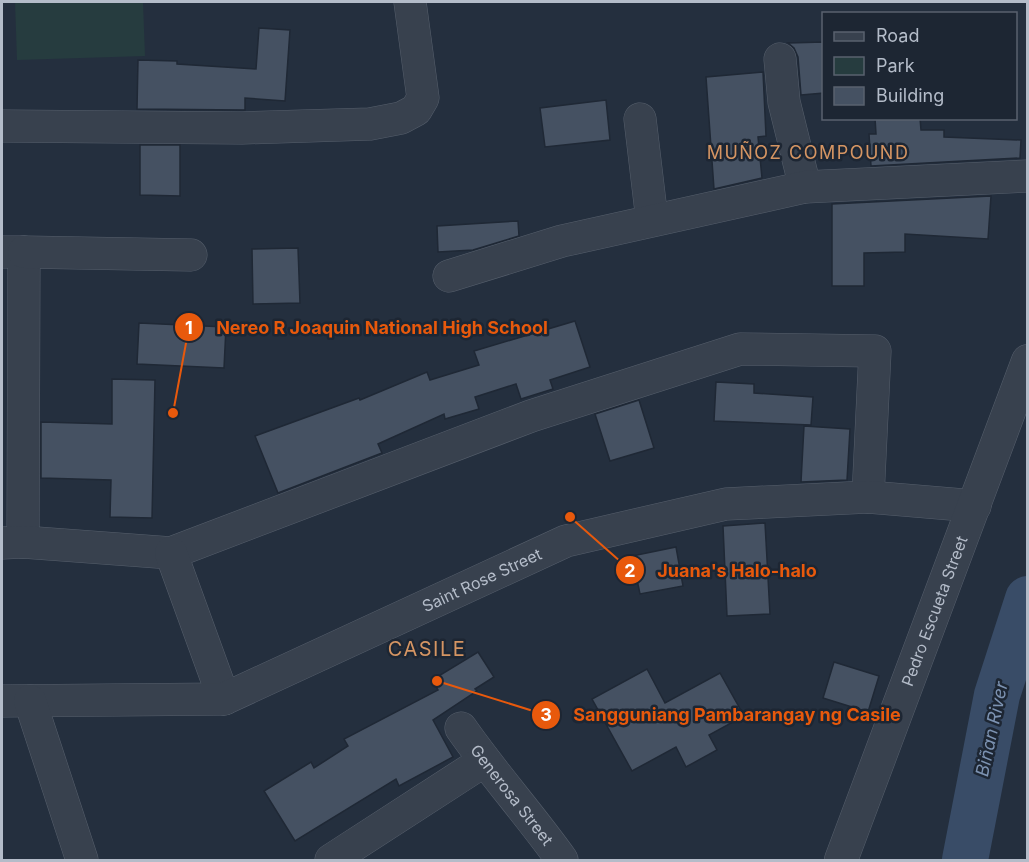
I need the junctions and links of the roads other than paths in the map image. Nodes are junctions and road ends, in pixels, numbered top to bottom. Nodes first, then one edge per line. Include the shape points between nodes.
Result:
1 (410, 2) edge
2 (780, 59) dead end
3 (640, 119) dead end
4 (2, 126) edge
5 (1028, 176) edge
6 (805, 187) junction
7 (652, 220) junction
8 (13, 252) edge
9 (191, 255) dead end
10 (449, 276) dead end
11 (1028, 362) edge
12 (12, 413) edge
13 (868, 496) junction
14 (975, 506) junction
15 (12, 542) edge
16 (171, 553) junction
17 (224, 699) junction
18 (16, 701) edge
19 (461, 728) dead end
20 (484, 761) junction
21 (82, 861) edge
22 (331, 861) edge
23 (562, 861) edge
24 (841, 861) edge

1 - 4 street via 423,99 416,111 401,118 370,124 242,128
2 - 6 street via 784,102
3 - 7 street
5 - 6 street
6 - 7 street
7 - 10 street via 562,241
8 - 9 street
8 - 12 street
11 - 14 street, Pedro Escueta Street
12 - 15 street
13 - 14 street, Saint Rose Street
13 - 16 street via 875,351 740,349 531,416
13 - 17 street, Saint Rose Street via 726,504 566,541
14 - 24 street, Pedro Escueta Street
15 - 16 street
16 - 17 street
17 - 18 street, Saint Rose Street
18 - 21 street
19 - 20 street, Generosa Street
20 - 22 street
20 - 23 street, Generosa Street

